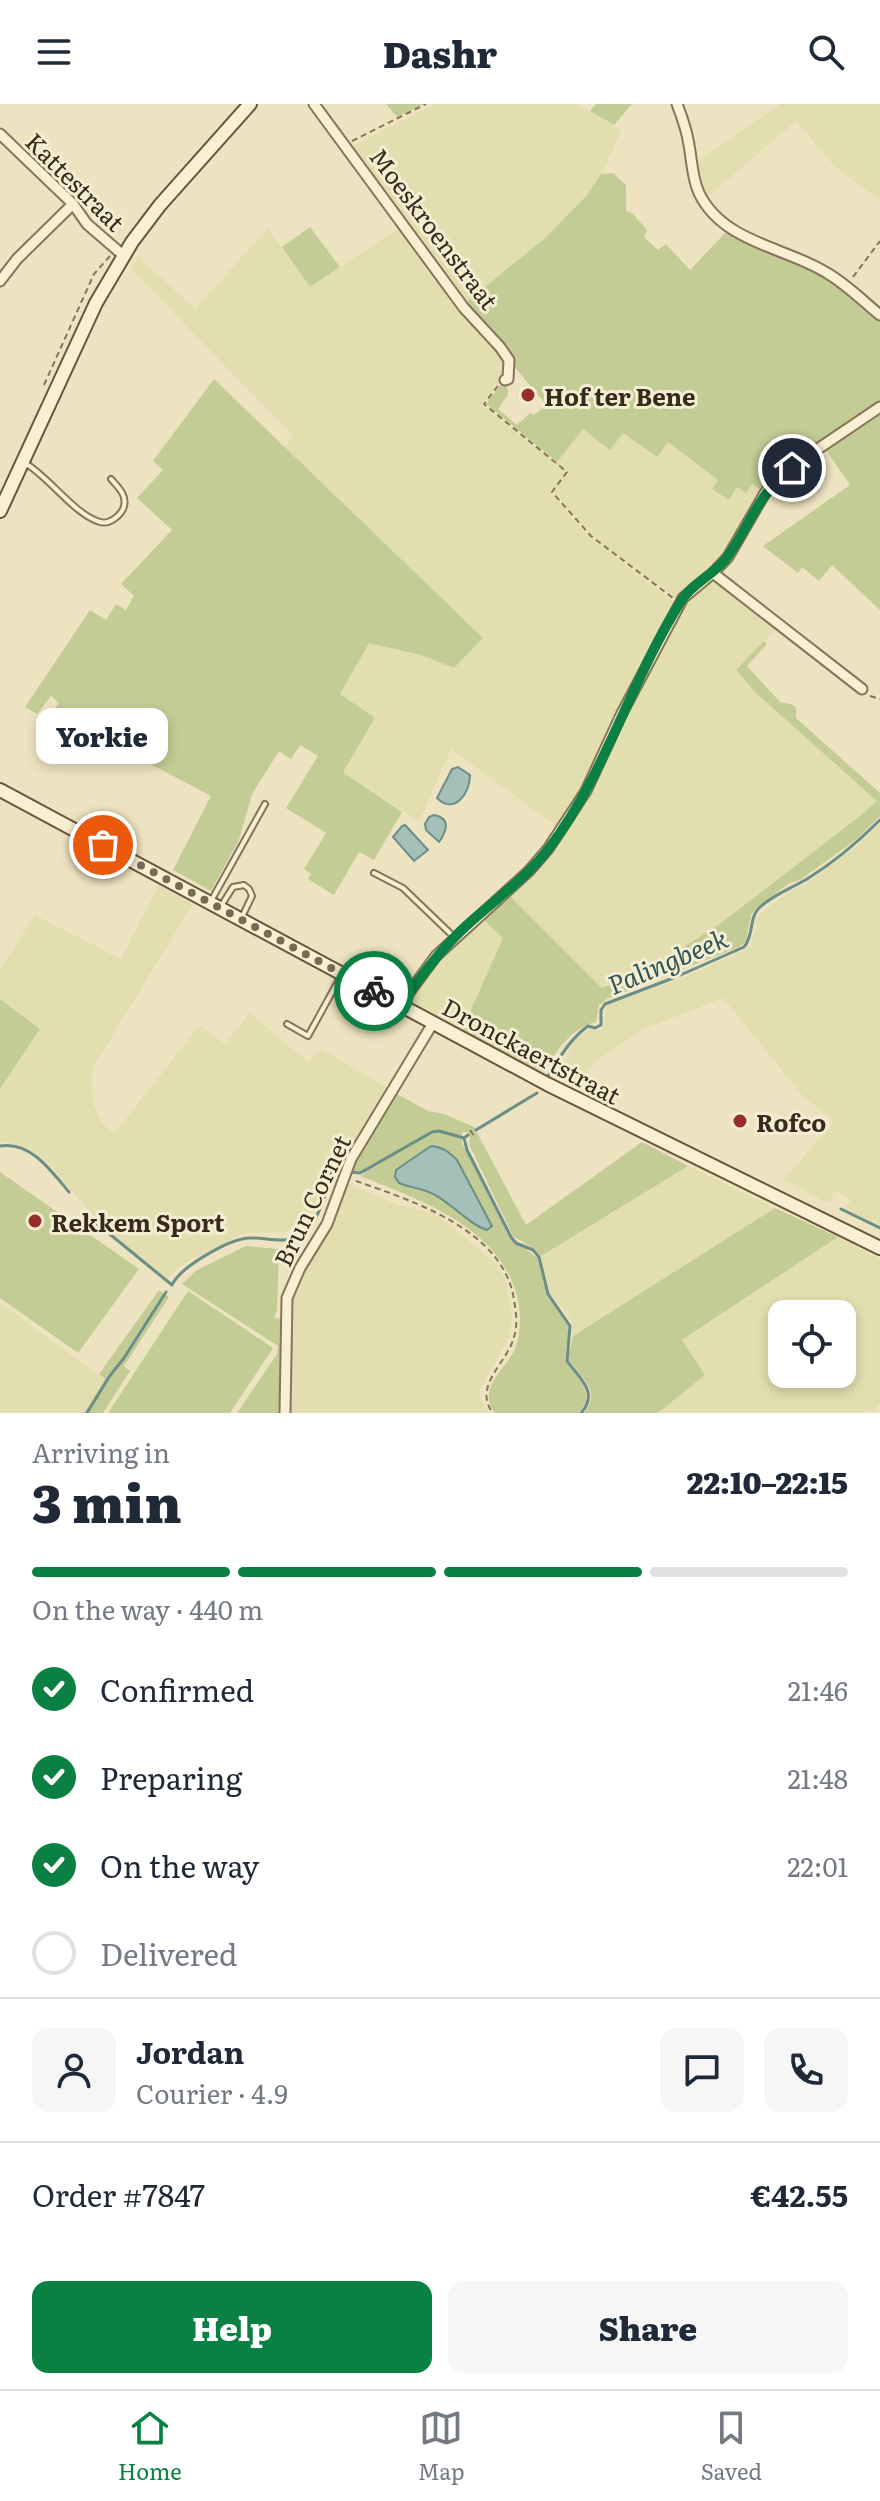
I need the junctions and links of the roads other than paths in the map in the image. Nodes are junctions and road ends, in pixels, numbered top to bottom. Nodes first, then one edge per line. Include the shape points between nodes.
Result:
1 (250, 104) edge
2 (314, 104) edge
3 (677, 104) edge
4 (0, 134) edge
5 (73, 204) junction
6 (124, 256) junction
7 (0, 281) edge
8 (880, 315) edge
9 (505, 380) road end
10 (880, 407) edge
11 (23, 462) junction
12 (111, 479) dead end
13 (0, 511) edge
14 (713, 573) junction
15 (862, 689) dead end
16 (0, 790) edge
17 (265, 804) dead end
18 (374, 873) dead end
19 (215, 906) junction
20 (241, 919) junction
21 (454, 937) junction
22 (342, 974) junction
23 (400, 1005) junction
24 (433, 1023) junction
25 (287, 1024) dead end
26 (880, 1248) edge
27 (285, 1413) edge

1 - 6 main road via 160,205
2 - 9 street, Moeskroenstraat via 464,308 509,360
3 - 8 street via 693,176 716,215 752,240 828,273
4 - 5 street, Kattestraat
5 - 6 street, Kattestraat via 87,224
5 - 7 street
6 - 11 main road via 96,303
10 - 14 street via 777,479
11 - 12 lane via 98,522 116,518 125,505
11 - 13 main road
14 - 15 street
14 - 21 street via 680,603 586,791 548,849
16 - 19 main road, Dronckaertstraat
17 - 19 lane
18 - 21 lane via 403,888
19 - 20 main road, Dronckaertstraat
19 - 20 lane via 233,887 244,885 252,896
20 - 22 main road, Dronckaertstraat
21 - 23 street
22 - 23 main road, Dronckaertstraat
22 - 25 lane via 308,1036
23 - 24 main road, Dronckaertstraat
24 - 26 main road, Dronckaertstraat
24 - 27 street, Brun Cornet via 351,1159 327,1224 287,1298

